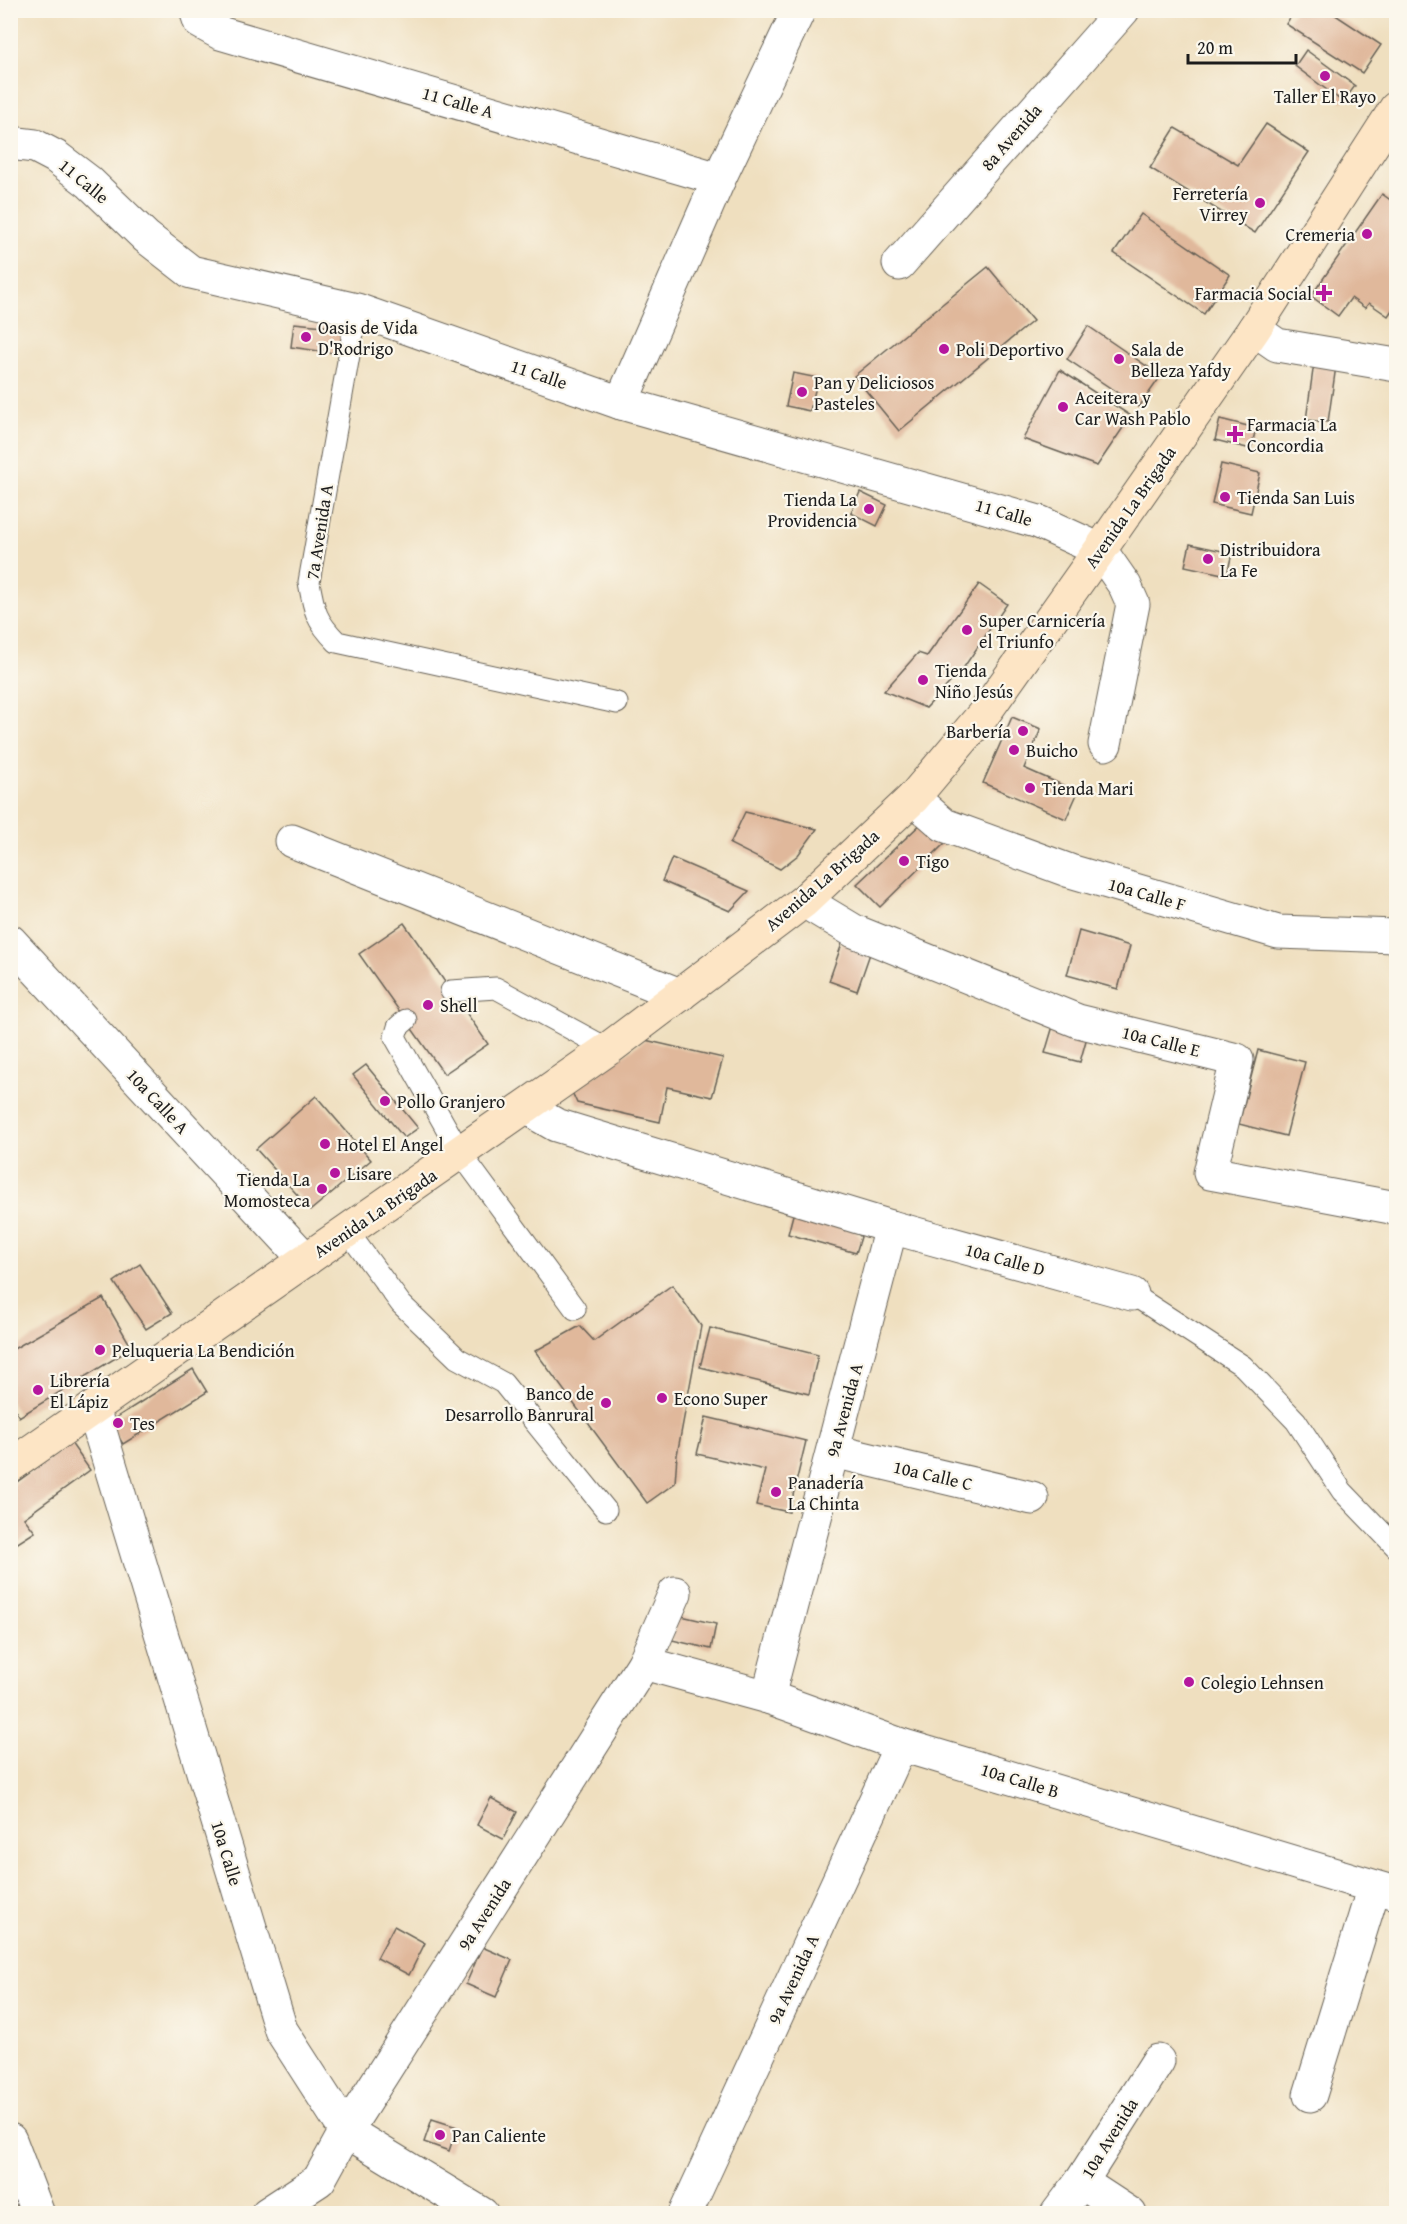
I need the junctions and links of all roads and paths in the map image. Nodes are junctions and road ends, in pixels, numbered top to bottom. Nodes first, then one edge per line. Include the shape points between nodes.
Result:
1 (799, 10) edge
2 (1123, 10) edge
3 (198, 16) edge
4 (1396, 108) edge
5 (10, 143) edge
6 (719, 179) junction
7 (899, 264) dead end
8 (357, 310) junction
9 (1254, 329) junction
10 (1396, 365) edge
11 (621, 403) junction
12 (1100, 550) junction
13 (616, 703) dead end
14 (1105, 744) dead end
15 (913, 798) junction
16 (292, 841) dead end
17 (804, 901) junction
18 (1396, 936) edge
19 (10, 942) edge
20 (451, 991) dead end
21 (680, 995) junction
22 (402, 1023) dead end
23 (608, 1050) junction
24 (530, 1104) junction
25 (461, 1154) junction
26 (1396, 1208) edge
27 (891, 1227) junction
28 (348, 1232) junction
29 (306, 1260) junction
30 (1132, 1294) joint
31 (575, 1310) dead end
32 (93, 1408) junction
33 (833, 1451) junction
34 (10, 1466) edge
35 (1032, 1498) dead end
36 (606, 1510) dead end
37 (1396, 1547) edge
38 (675, 1593) dead end
39 (644, 1663) junction
40 (768, 1697) junction
41 (901, 1744) junction
42 (1385, 1890) edge
43 (1158, 2061) dead end
44 (1310, 2095) dead end
45 (346, 2131) junction
46 (10, 2140) edge
47 (1081, 2182) junction
48 (38, 2214) edge
49 (267, 2214) edge
50 (482, 2214) edge
51 (685, 2214) edge
52 (1057, 2214) edge
53 (1130, 2214) edge

1 - 6 street
2 - 7 street, 8a Avenida
3 - 6 street, 11 Calle A via 220,33
4 - 9 main road, Avenida La Brigada
5 - 8 street, 11 Calle via 35,146 56,157 192,272
6 - 11 street
8 - 11 street, 11 Calle
8 - 13 lane, 7a Avenida A via 309,582 315,616 322,628 337,642
9 - 10 street via 1277,345
9 - 12 main road, Avenida La Brigada
11 - 12 street, 11 Calle via 1039,522
12 - 14 street via 1134,604
12 - 15 main road, Avenida La Brigada via 983,715
15 - 17 main road, Avenida La Brigada
15 - 18 street, 10a Calle F via 944,825 1070,872 1278,932
16 - 21 street
17 - 21 main road, Avenida La Brigada
17 - 26 street, 10a Calle E via 854,931 1078,1021 1237,1060 1210,1173
19 - 29 street, 10a Calle A
20 - 23 lane via 496,988
21 - 23 main road, Avenida La Brigada
22 - 25 lane via 395,1037
23 - 24 main road, Avenida La Brigada
24 - 25 main road, Avenida La Brigada
24 - 27 street, 10a Calle D via 556,1125
25 - 28 main road, Avenida La Brigada
25 - 31 lane
27 - 30 street, 10a Calle D
27 - 33 street, 9a Avenida A
28 - 29 main road, Avenida La Brigada
28 - 36 lane via 400,1304 458,1358 503,1383
29 - 32 main road, Avenida La Brigada
30 - 37 lane, 10a Calle D via 1243,1366 1296,1421 1342,1491
32 - 34 main road, Avenida La Brigada
32 - 45 street, 10a Calle via 281,2030
33 - 35 street, 10a Calle C
33 - 40 street, 9a Avenida A
38 - 39 street, 9a Avenida
39 - 40 street, 10a Calle B
39 - 45 street, 9a Avenida
40 - 41 street, 10a Calle B
41 - 42 street, 10a Calle B
41 - 51 street, 9a Avenida A
42 - 44 street
43 - 47 street, 10a Avenida
45 - 49 street, 9a Avenida via 319,2180
45 - 50 street, 10a Calle
46 - 48 street
47 - 52 street, 10a Avenida
47 - 53 street

